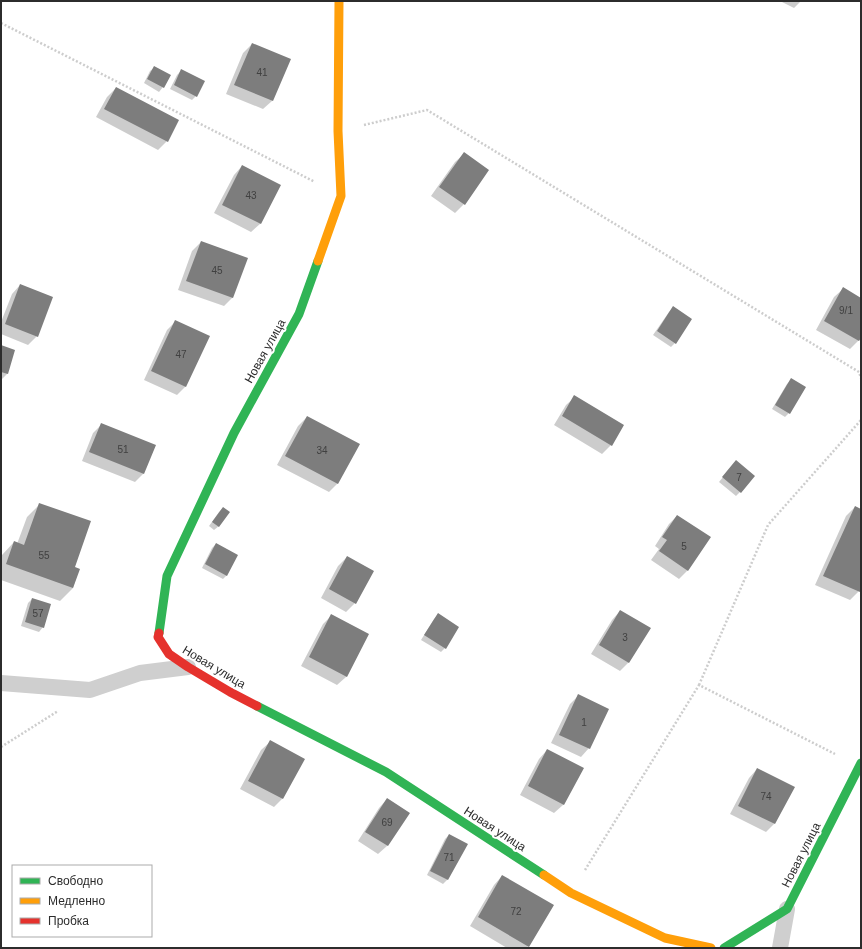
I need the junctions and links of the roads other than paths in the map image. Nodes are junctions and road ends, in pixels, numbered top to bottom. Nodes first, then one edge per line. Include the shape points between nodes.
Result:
1 (339, 1) edge
2 (188, 667) junction
3 (1, 683) edge
4 (860, 764) edge
5 (787, 909) junction
6 (711, 948) edge
7 (724, 948) edge
8 (780, 948) edge

1 - 2 street, Новая улица via 338,131 341,196 299,314 234,433 167,576 158,637 169,654
2 - 3 lane via 140,673 90,690
2 - 6 street, Новая улица via 230,692 386,772 571,893 665,938
4 - 5 street, Новая улица
5 - 7 street
5 - 8 lane

